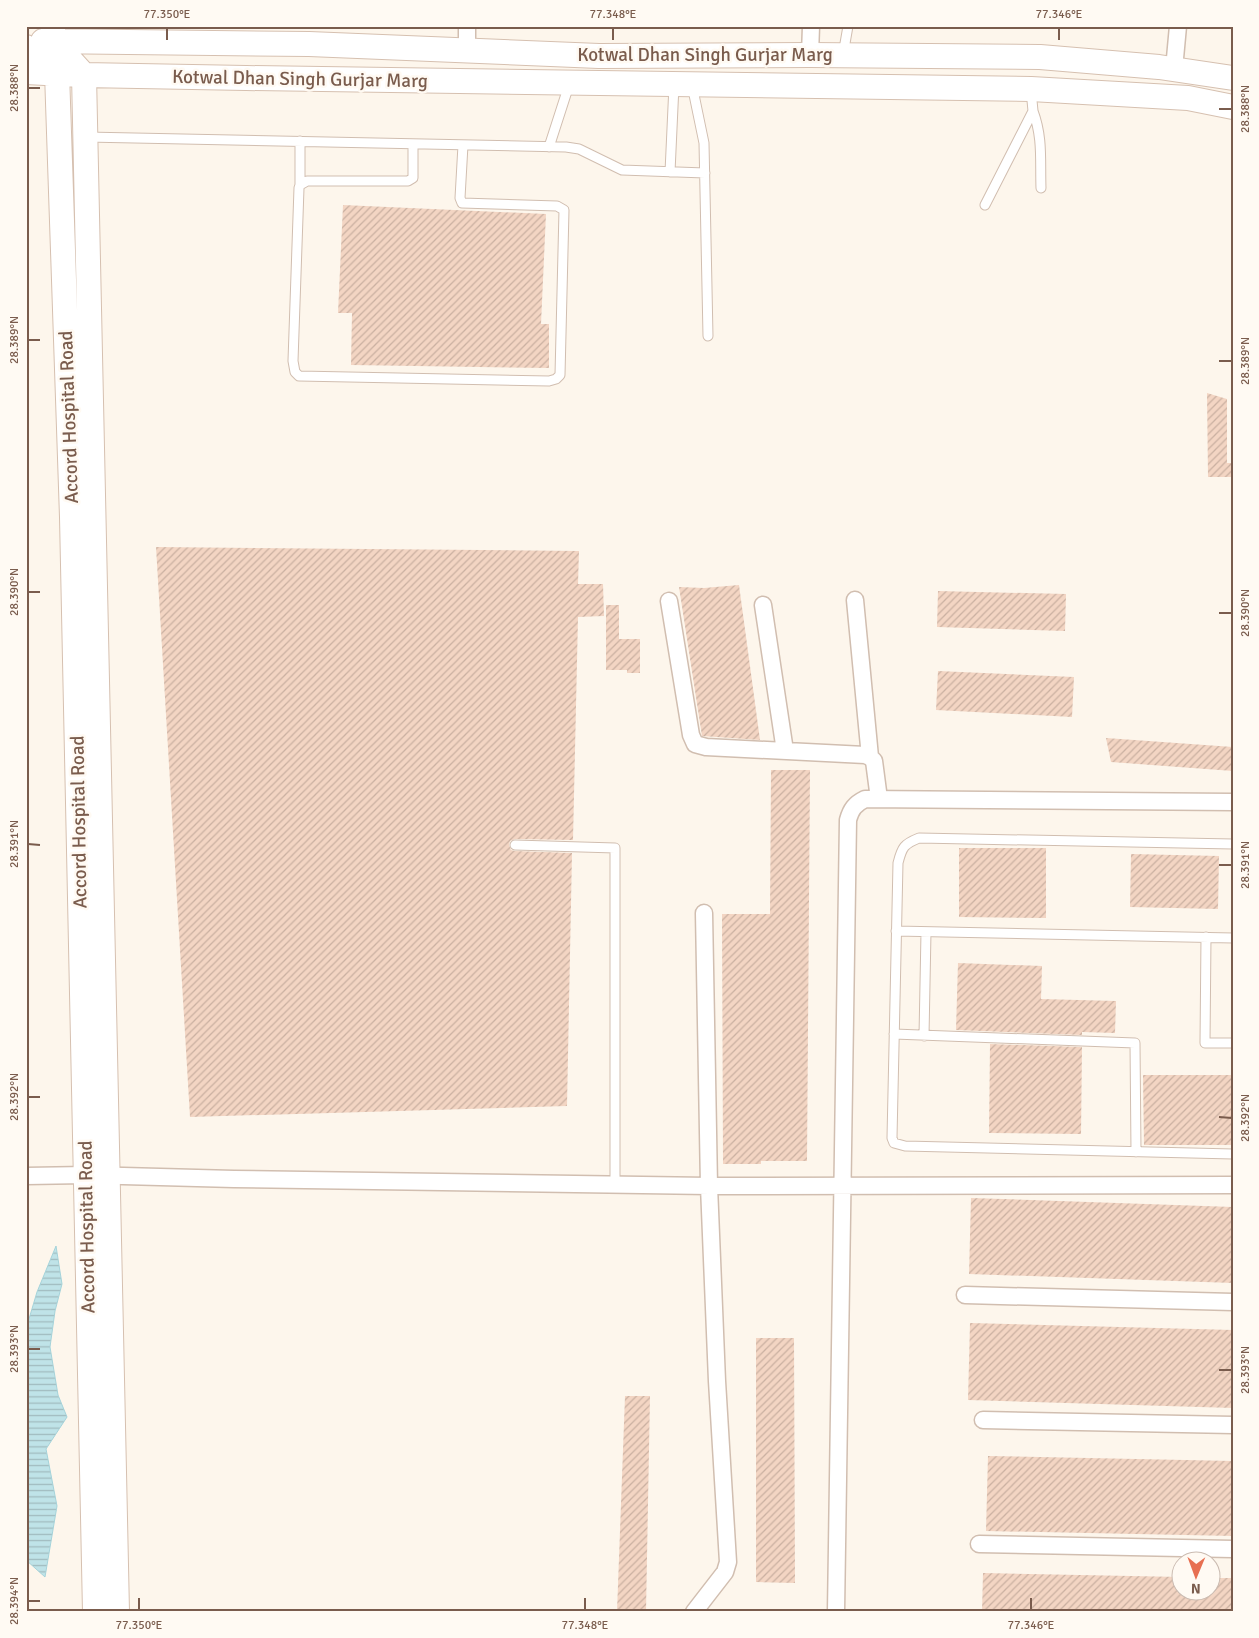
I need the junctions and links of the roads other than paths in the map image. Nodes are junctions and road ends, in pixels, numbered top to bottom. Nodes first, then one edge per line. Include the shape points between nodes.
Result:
1 (467, 26) edge
2 (811, 26) edge
3 (848, 26) edge
4 (1178, 26) edge
5 (53, 34) edge
6 (26, 41) edge
7 (26, 47) edge
8 (467, 50) junction
9 (810, 55) junction
10 (843, 56) junction
11 (1174, 69) junction
12 (26, 72) edge
13 (57, 73) junction
14 (84, 75) junction
15 (1233, 78) edge
16 (570, 84) junction
17 (683, 85) junction
18 (1032, 100) junction
19 (1233, 107) edge
20 (85, 137) junction
21 (300, 141) junction
22 (413, 144) junction
23 (463, 145) junction
24 (549, 146) junction
25 (670, 172) junction
26 (705, 173) junction
27 (300, 184) junction
28 (1041, 188) dead end
29 (985, 204) dead end
30 (708, 336) dead end
31 (670, 600) dead end
32 (855, 600) dead end
33 (763, 605) dead end
34 (785, 751) junction
35 (870, 757) junction
36 (879, 799) junction
37 (1233, 802) edge
38 (515, 844) dead end
39 (1233, 844) edge
40 (704, 913) dead end
41 (896, 931) junction
42 (926, 932) junction
43 (1206, 937) junction
44 (1233, 938) edge
45 (894, 1034) junction
46 (924, 1036) junction
47 (1233, 1043) edge
48 (1136, 1152) junction
49 (1233, 1154) edge
50 (96, 1175) junction
51 (26, 1176) edge
52 (615, 1184) junction
53 (709, 1186) junction
54 (844, 1186) junction
55 (1233, 1186) edge
56 (965, 1296) dead end
57 (1233, 1302) edge
58 (983, 1420) dead end
59 (1233, 1425) edge
60 (979, 1544) dead end
61 (1233, 1549) edge
62 (95, 1612) edge
63 (117, 1612) edge
64 (694, 1612) edge
65 (836, 1612) edge

1 - 8 street
2 - 9 street
3 - 10 lane
4 - 11 street
5 - 6 street, Kotwal Dhan Singh Gurjar Marg
5 - 8 street, Kotwal Dhan Singh Gurjar Marg
5 - 14 street
7 - 13 street
8 - 9 street, Kotwal Dhan Singh Gurjar Marg via 599,56
9 - 10 street, Kotwal Dhan Singh Gurjar Marg
10 - 11 street, Kotwal Dhan Singh Gurjar Marg via 1040,58
11 - 15 street, Kotwal Dhan Singh Gurjar Marg
12 - 13 street, Kotwal Dhan Singh Gurjar Marg
13 - 14 street, Kotwal Dhan Singh Gurjar Marg
13 - 50 street, Accord Hospital Road
14 - 16 street, Kotwal Dhan Singh Gurjar Marg
14 - 20 street
16 - 17 street, Kotwal Dhan Singh Gurjar Marg
16 - 24 lane
17 - 18 street, Kotwal Dhan Singh Gurjar Marg
17 - 25 lane
17 - 26 lane via 704,143
18 - 19 street, Kotwal Dhan Singh Gurjar Marg via 1188,98
18 - 28 lane via 1041,143
18 - 29 lane
20 - 21 lane
20 - 50 street
21 - 22 lane
21 - 27 lane
22 - 23 lane
22 - 27 lane via 413,178 408,181 307,181
23 - 24 lane
23 - 27 lane via 462,203 557,206 564,210 560,375 556,379 299,376 293,361
24 - 25 lane via 578,149 622,170
25 - 26 lane
26 - 30 lane
31 - 34 street via 690,735 695,744
32 - 35 street
33 - 34 street
34 - 35 street
35 - 36 street via 874,761
36 - 37 street
36 - 54 street via 865,799 857,803 848,820
38 - 52 lane via 614,848
39 - 41 lane via 919,838 906,843 900,852
40 - 53 street
41 - 42 lane
41 - 45 lane
42 - 43 lane
42 - 46 lane
43 - 44 lane
43 - 47 lane via 1206,1043
45 - 46 lane
45 - 48 lane via 892,1138 898,1145
46 - 48 lane via 1135,1043
48 - 49 lane
50 - 51 street
50 - 52 street
50 - 62 street, Accord Hospital Road
50 - 63 street
52 - 53 street
53 - 54 street
53 - 64 street via 728,1562 725,1572
54 - 55 street
54 - 65 street
56 - 57 street
58 - 59 street
60 - 61 street

